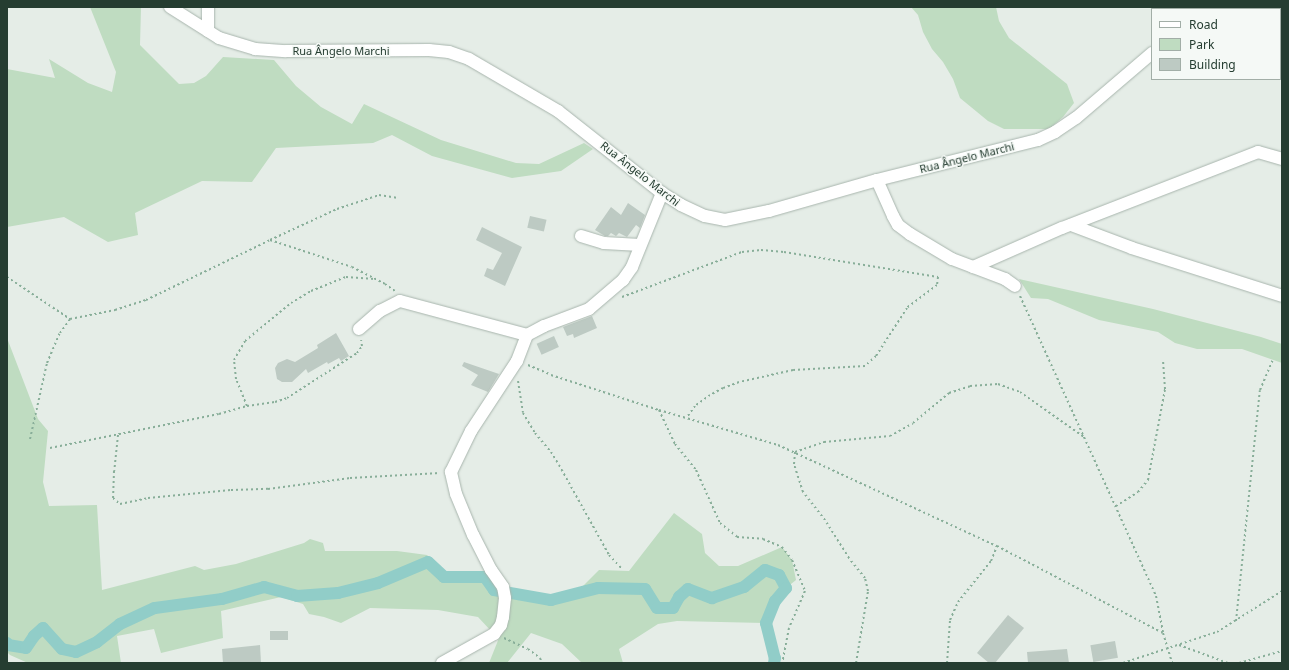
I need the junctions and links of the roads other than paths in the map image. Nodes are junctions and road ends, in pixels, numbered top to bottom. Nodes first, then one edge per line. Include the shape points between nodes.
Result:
1 (170, 7) edge
2 (208, 7) edge
3 (208, 31) junction
4 (1151, 54) edge
5 (1282, 159) edge
6 (877, 180) junction
7 (662, 193) junction
8 (1071, 225) junction
9 (581, 236) dead end
10 (640, 245) junction
11 (973, 268) junction
12 (1015, 286) road end
13 (1282, 296) edge
14 (359, 329) road end
15 (527, 335) junction
16 (442, 663) edge

1 - 3 street, Rua Ângelo Marchi
2 - 3 street
3 - 7 street, Rua Ângelo Marchi via 219,38 255,49 429,50 469,58 558,111
4 - 6 street, Rua Ângelo Marchi via 1076,118 1049,135 1038,140
5 - 8 street via 1258,152
6 - 7 street, Rua Ângelo Marchi via 769,211 724,220 705,216 681,206
6 - 11 street via 898,225 952,259
7 - 10 street
8 - 11 street
8 - 13 street via 1132,248
9 - 10 street via 604,243
10 - 15 street via 632,267 623,280 589,309
11 - 12 street via 1005,279
14 - 15 street via 380,311 400,301
15 - 16 street via 517,361 471,431 451,472 456,494 473,535 504,590 501,625 494,634

